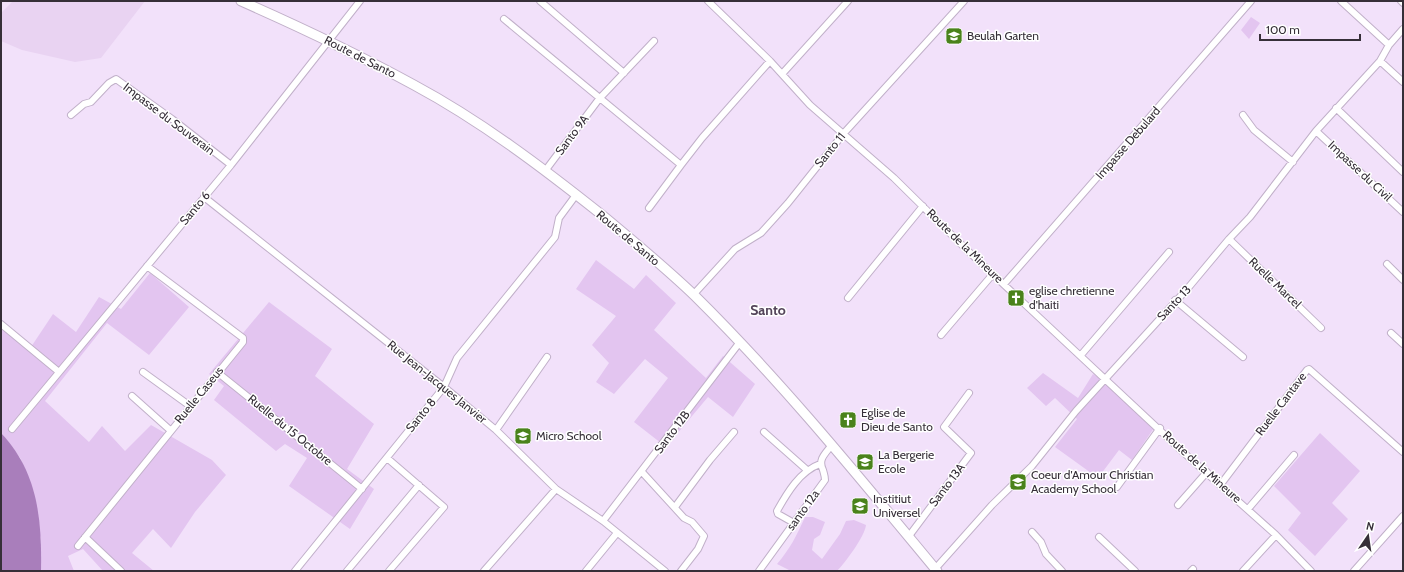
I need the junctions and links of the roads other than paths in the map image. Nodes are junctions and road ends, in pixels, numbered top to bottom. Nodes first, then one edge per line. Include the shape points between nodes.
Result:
1 (241, 1) edge
2 (360, 1) edge
3 (540, 1) edge
4 (708, 1) edge
5 (848, 1) edge
6 (964, 1) edge
7 (1251, 1) edge
8 (1341, 1) edge
9 (504, 19) dead end
10 (1403, 29) edge
11 (328, 41) junction
12 (654, 41) dead end
13 (1389, 45) junction
14 (770, 61) junction
15 (1380, 61) junction
16 (624, 73) junction
17 (782, 74) junction
18 (1403, 82) edge
19 (599, 99) junction
20 (1336, 108) junction
21 (71, 115) dead end
22 (1243, 115) dead end
23 (1316, 131) junction
24 (844, 134) junction
25 (1293, 162) junction
26 (231, 165) junction
27 (681, 165) junction
28 (545, 171) junction
29 (1403, 172) edge
30 (576, 195) junction
31 (204, 198) junction
32 (923, 206) junction
33 (649, 208) dead end
34 (1403, 212) edge
35 (1230, 239) junction
36 (1169, 252) dead end
37 (1387, 264) dead end
38 (147, 266) junction
39 (993, 274) junction
40 (1403, 280) edge
41 (1004, 284) junction
42 (693, 295) junction
43 (848, 298) dead end
44 (1175, 300) junction
45 (1, 324) edge
46 (1321, 328) dead end
47 (1391, 333) dead end
48 (941, 335) dead end
49 (740, 342) junction
50 (1403, 344) edge
51 (1081, 355) junction
52 (1243, 356) dead end
53 (547, 357) dead end
54 (59, 372) junction
55 (143, 372) dead end
56 (218, 372) junction
57 (1106, 378) junction
58 (444, 387) junction
59 (969, 393) dead end
60 (132, 396) dead end
61 (190, 406) junction
62 (1160, 428) junction
63 (12, 429) dead end
64 (170, 430) junction
65 (496, 430) junction
66 (734, 432) dead end
67 (764, 432) dead end
68 (831, 446) junction
69 (1403, 452) edge
70 (1294, 455) dead end
71 (387, 458) junction
72 (820, 464) junction
73 (807, 470) junction
74 (642, 472) junction
75 (1207, 472) junction
76 (1221, 484) junction
77 (419, 485) junction
78 (1117, 487) dead end
79 (362, 488) junction
80 (556, 489) junction
81 (1178, 505) dead end
82 (675, 507) junction
83 (1248, 509) junction
84 (1403, 516) edge
85 (603, 522) junction
86 (794, 523) junction
87 (1032, 532) dead end
88 (617, 533) junction
89 (1276, 535) junction
90 (908, 536) junction
91 (85, 537) junction
92 (1099, 537) dead end
93 (78, 546) dead end
94 (936, 570) edge
95 (121, 571) edge
96 (295, 571) edge
97 (347, 571) edge
98 (389, 571) edge
99 (484, 571) edge
100 (586, 571) edge
101 (665, 571) edge
102 (681, 571) edge
103 (759, 571) edge
104 (1062, 571) edge
105 (1135, 571) edge
106 (1243, 571) edge
107 (1311, 571) edge
108 (1354, 571) edge

1 - 11 main road, Route de Santo
2 - 11 street, Santo 6
3 - 16 street
4 - 14 street, Route de la Mineure
5 - 17 street
6 - 24 street, Santo 11
7 - 41 street, Impasse Debulard
8 - 13 street
9 - 19 street
10 - 13 street, Santo 13
11 - 26 street, Santo 6
11 - 28 main road, Route de Santo via 437,98
12 - 16 street, Santo 9A
13 - 15 street, Santo 13
14 - 17 street, Route de la Mineure
14 - 27 street
15 - 18 street
15 - 20 street, Santo 13
16 - 19 street, Santo 9A
17 - 24 street, Route de la Mineure via 810,106
19 - 27 street
19 - 28 street, Santo 9A
20 - 23 street, Santo 13
20 - 29 street
21 - 26 street, Impasse du Souverain via 84,104 91,102 109,82 116,79
22 - 25 street via 1254,130
23 - 25 street, Santo 13
23 - 34 street, Impasse du Civil
24 - 32 street, Route de la Mineure
24 - 42 street, Santo 11 via 760,233 735,249
25 - 35 street, Santo 13
26 - 31 street, Santo 6
27 - 33 street
28 - 30 main road, Route de Santo
30 - 42 main road, Route de Santo
30 - 58 street, Santo 8 via 559,218 555,237 457,358
31 - 38 street, Santo 6
31 - 58 street, Rue Jean-Jacques Janvier
32 - 39 street, Route de la Mineure
32 - 43 street
35 - 44 street, Santo 13
35 - 46 street, Ruelle Marcel
36 - 51 street
37 - 40 street
38 - 54 street, Santo 6
38 - 56 street, Ruelle Caseus via 243,338 243,342
39 - 41 street, Route de la Mineure
39 - 48 street
41 - 51 street, Route de la Mineure
42 - 49 main road, Route de Santo
44 - 52 street
44 - 57 street, Santo 13
45 - 54 street
47 - 50 street
49 - 68 main road, Route de Santo
49 - 74 street, Santo 12B
51 - 57 street, Route de la Mineure
53 - 65 street
54 - 63 street, Santo 6
55 - 61 street
56 - 61 street, Ruelle Caseus
56 - 79 street, Ruelle du 15 Octobre
57 - 62 street, Route de la Mineure
57 - 94 street, Santo 13 via 1032,466 992,505
58 - 65 street, Rue Jean-Jacques Janvier
58 - 71 street, Santo 8
59 - 90 street, Santo 13A via 944,427 971,453
60 - 64 street
61 - 64 street, Ruelle Caseus
62 - 75 street, Route de la Mineure
62 - 78 street
64 - 91 street, Ruelle Caseus
65 - 80 street, Rue Jean-Jacques Janvier
66 - 82 street
67 - 73 street
68 - 72 street
68 - 90 main road, Route de Santo
69 - 76 street, Ruelle Cantave via 1309,369
70 - 83 street
71 - 77 street
71 - 79 street, Santo 8
72 - 73 street
72 - 86 street, santo 12a via 825,480
73 - 86 street via 777,511
74 - 82 street
74 - 85 street, Santo 12B
75 - 76 street, Route de la Mineure
75 - 81 street
76 - 83 street, Route de la Mineure
77 - 97 street
77 - 98 street via 444,507
79 - 96 street, Santo 8
80 - 85 street, Rue Jean-Jacques Janvier
80 - 99 street
82 - 102 street via 704,536 698,549
83 - 89 street, Route de la Mineure
84 - 108 street
85 - 88 street, Rue Jean-Jacques Janvier
86 - 103 street, santo 12a
87 - 104 street via 1042,542 1046,554
88 - 100 street
88 - 101 street, Rue Jean-Jacques Janvier
89 - 106 street
89 - 107 street, Route de la Mineure
90 - 94 main road, Route de Santo
91 - 93 street, Ruelle Caseus
91 - 95 street
92 - 105 street

